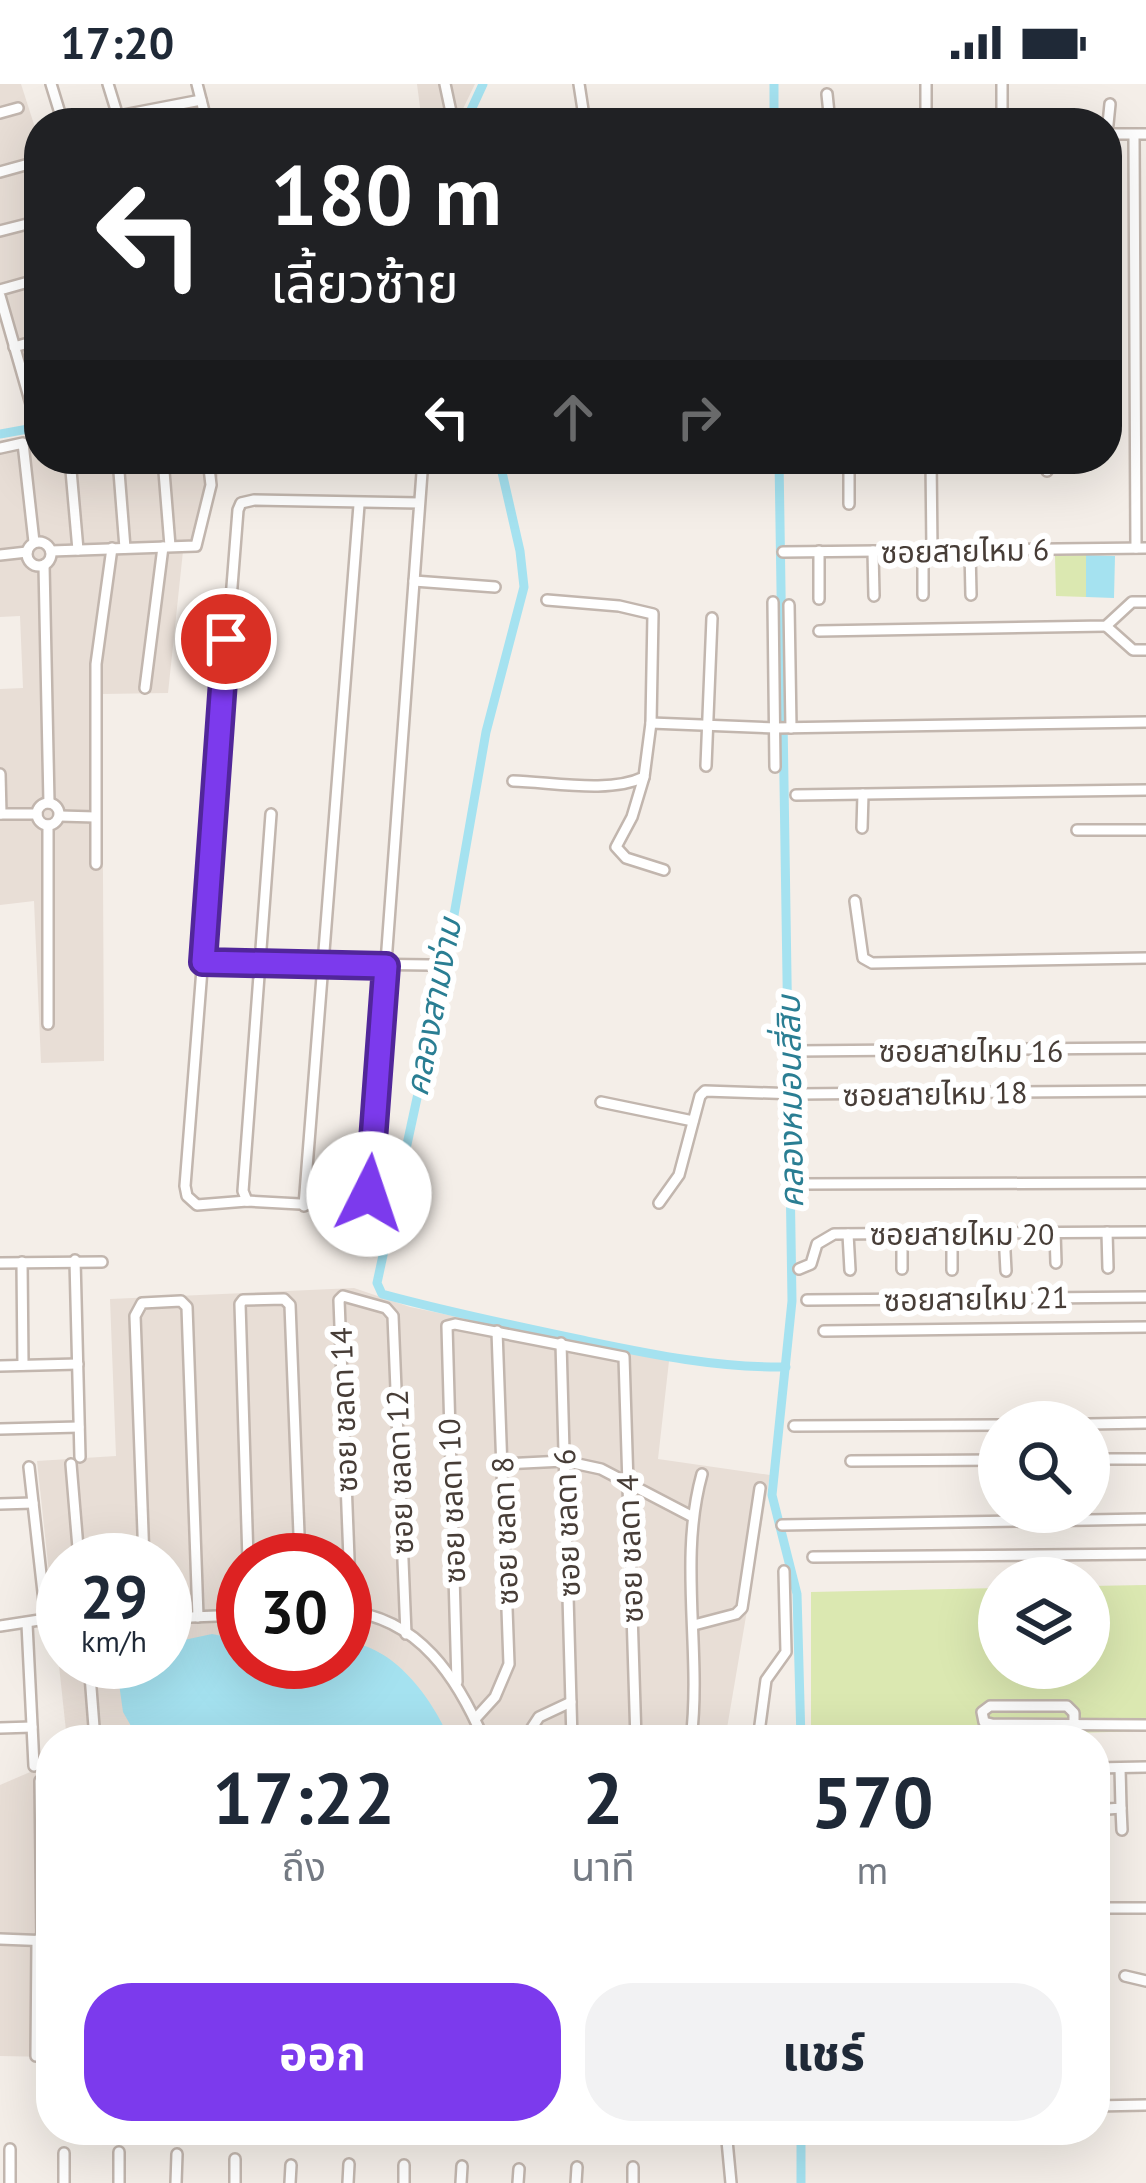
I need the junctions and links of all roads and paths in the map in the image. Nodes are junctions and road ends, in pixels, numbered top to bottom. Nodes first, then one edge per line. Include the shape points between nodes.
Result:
1 (196, 84) edge
2 (827, 94) dead end
3 (201, 100) junction
4 (1110, 104) dead end
5 (18, 108) dead end
6 (168, 108) edge
7 (203, 108) edge
8 (828, 108) edge
9 (1110, 108) edge
10 (0, 113) edge
11 (1134, 138) dead end
12 (1140, 156) edge
13 (1140, 206) edge
14 (1141, 256) edge
15 (0, 293) edge
16 (1141, 307) edge
17 (24, 344) edge
18 (14, 347) junction
19 (1141, 360) edge
20 (24, 381) edge
21 (1141, 414) edge
22 (0, 448) edge
23 (24, 456) edge
24 (1141, 469) edge
25 (25, 474) edge
26 (71, 474) edge
27 (119, 474) edge
28 (164, 474) edge
29 (210, 474) edge
30 (422, 474) edge
31 (849, 474) edge
32 (930, 474) edge
33 (419, 503) junction
34 (849, 504) dead end
35 (359, 505) junction
36 (166, 546) junction
37 (31, 547) junction
38 (112, 548) junction
39 (125, 548) junction
40 (1141, 548) edge
41 (78, 550) junction
42 (927, 550) junction
43 (970, 550) junction
44 (51, 551) junction
45 (819, 551) junction
46 (873, 551) junction
47 (783, 552) dead end
48 (0, 555) edge
49 (44, 565) junction
50 (414, 581) junction
51 (495, 587) dead end
52 (923, 595) dead end
53 (971, 595) dead end
54 (874, 596) dead end
55 (818, 599) dead end
56 (547, 600) dead end
57 (773, 602) dead end
58 (1146, 602) edge
59 (789, 605) dead end
60 (712, 619) dead end
61 (1106, 626) junction
62 (819, 631) dead end
63 (1146, 650) edge
64 (145, 688) dead end
65 (1146, 722) edge
66 (651, 723) junction
67 (706, 726) junction
68 (782, 728) junction
69 (706, 766) dead end
70 (775, 767) dead end
71 (0, 774) edge
72 (644, 777) junction
73 (513, 781) dead end
74 (1146, 790) edge
75 (863, 794) junction
76 (796, 795) dead end
77 (49, 802) junction
78 (0, 814) edge
79 (37, 814) junction
80 (271, 814) dead end
81 (60, 816) junction
82 (95, 817) junction
83 (48, 825) junction
84 (862, 828) dead end
85 (1077, 830) dead end
86 (1146, 830) edge
87 (96, 864) dead end
88 (664, 870) dead end
89 (855, 902) dead end
90 (1146, 958) edge
91 (203, 962) junction
92 (258, 964) junction
93 (322, 965) junction
94 (430, 965) dead end
95 (386, 966) junction
96 (47, 1024) dead end
97 (1146, 1048) edge
98 (796, 1051) dead end
99 (1146, 1091) edge
100 (601, 1102) dead end
101 (693, 1121) junction
102 (1146, 1183) edge
103 (803, 1184) dead end
104 (247, 1202) junction
105 (659, 1203) dead end
106 (304, 1206) junction
107 (1054, 1232) junction
108 (1107, 1232) junction
109 (1146, 1232) edge
110 (902, 1233) junction
111 (952, 1233) junction
112 (1004, 1233) junction
113 (848, 1234) junction
114 (75, 1261) junction
115 (0, 1262) edge
116 (22, 1262) junction
117 (101, 1262) dead end
118 (1056, 1263) dead end
119 (1108, 1268) dead end
120 (902, 1269) dead end
121 (799, 1270) dead end
122 (850, 1270) dead end
123 (952, 1270) dead end
124 (1006, 1271) dead end
125 (1146, 1297) edge
126 (807, 1300) dead end
127 (391, 1311) joint
128 (1146, 1327) edge
129 (497, 1331) junction
130 (824, 1331) dead end
131 (561, 1343) junction
132 (77, 1364) junction
133 (23, 1365) junction
134 (0, 1366) edge
135 (1110, 1424) edge
136 (1146, 1424) edge
137 (978, 1425) edge
138 (794, 1426) dead end
139 (79, 1427) junction
140 (0, 1429) edge
141 (1110, 1459) edge
142 (1146, 1459) edge
143 (978, 1460) edge
144 (564, 1461) junction
145 (851, 1461) dead end
146 (502, 1464) junction
147 (29, 1468) dead end
148 (702, 1474) dead end
149 (626, 1480) junction
150 (760, 1488) dead end
151 (33, 1503) junction
152 (0, 1504) edge
153 (691, 1516) junction
154 (1110, 1517) edge
155 (978, 1519) edge
156 (1146, 1519) edge
157 (782, 1525) dead end
158 (78, 1533) edge
159 (143, 1533) edge
160 (247, 1533) edge
161 (299, 1533) edge
162 (346, 1533) edge
163 (1146, 1554) edge
164 (814, 1557) dead end
165 (784, 1571) dead end
166 (216, 1616) edge
167 (192, 1617) edge
168 (198, 1617) junction
169 (372, 1621) edge
170 (27, 1624) junction
171 (694, 1624) junction
172 (0, 1626) edge
173 (406, 1634) junction
174 (457, 1682) junction
175 (91, 1689) edge
176 (571, 1702) junction
177 (475, 1719) junction
178 (94, 1725) edge
179 (478, 1725) edge
180 (534, 1725) edge
181 (572, 1725) edge
182 (635, 1725) edge
183 (691, 1725) edge
184 (760, 1725) edge
185 (1031, 1725) edge
186 (1074, 1725) edge
187 (1146, 1725) edge
188 (32, 1726) junction
189 (1110, 1726) edge
190 (0, 1729) edge
191 (34, 1766) dead end
192 (1110, 1768) edge
193 (1120, 1768) junction
194 (1146, 1768) edge
195 (1121, 1808) junction
196 (1110, 1809) edge
197 (1122, 1830) dead end
198 (1110, 1908) edge
199 (1146, 1908) edge
200 (0, 1939) edge
201 (36, 1940) edge
202 (1125, 1976) dead end
203 (1146, 1981) edge
204 (1146, 2105) edge
205 (1110, 2106) edge
206 (727, 2145) edge
207 (10, 2149) dead end
208 (64, 2152) dead end
209 (119, 2152) dead end
210 (177, 2154) dead end
211 (236, 2159) dead end
212 (349, 2164) dead end
213 (404, 2164) dead end
214 (291, 2165) dead end
215 (462, 2166) dead end
216 (577, 2167) dead end
217 (633, 2168) dead end
218 (519, 2169) dead end
219 (10, 2183) edge
220 (64, 2183) edge
221 (118, 2183) edge
222 (176, 2183) edge
223 (235, 2183) edge
224 (290, 2183) edge
225 (348, 2183) edge
226 (404, 2183) edge
227 (461, 2183) edge
228 (518, 2183) edge
229 (576, 2183) edge
230 (633, 2183) edge
231 (731, 2183) edge

1 - 3 street
2 - 8 street
3 - 6 street
3 - 7 street
4 - 9 street
5 - 10 street
11 - 12 street
12 - 13 street
13 - 14 street
14 - 16 street
15 - 18 street
16 - 19 street
17 - 18 street
18 - 20 street
19 - 21 street
21 - 24 street
22 - 23 street via 23,443
24 - 40 street
25 - 37 street
26 - 41 street
27 - 39 street
28 - 36 street
29 - 36 street via 196,546
30 - 33 street
31 - 34 street
32 - 42 street
33 - 35 street
33 - 50 street
35 - 91 street via 254,500 238,510
35 - 93 street
36 - 39 street
36 - 64 street
37 - 44 street
37 - 48 street
37 - 49 street via 32,563
38 - 39 street
38 - 41 street
38 - 82 street via 96,664
40 - 43 street, ซอยสายไหม 6
41 - 44 street
42 - 43 street, ซอยสายไหม 6
42 - 46 street, ซอยสายไหม 6
42 - 52 street
43 - 53 street
44 - 49 street
45 - 46 street, ซอยสายไหม 6
45 - 47 street, ซอยสายไหม 6
45 - 55 street
46 - 54 street
49 - 77 street
50 - 51 street
50 - 95 street
56 - 66 street via 653,614
57 - 68 street
58 - 61 street via 1132,602
59 - 68 street
60 - 67 street
61 - 62 street
61 - 63 street via 1133,650
65 - 68 street
66 - 67 street
66 - 72 street
67 - 68 street
67 - 69 street
68 - 70 street
71 - 78 street
72 - 73 street
72 - 88 street via 616,847
74 - 75 street
75 - 76 street
75 - 84 street
77 - 79 street
77 - 81 street
78 - 79 street
79 - 83 street
80 - 92 street
81 - 82 street
81 - 83 street
82 - 87 street
83 - 96 street
85 - 86 street
89 - 90 street via 863,958 872,963
91 - 92 street
91 - 104 street via 187,1196 197,1205
92 - 93 street
92 - 104 street
93 - 95 street
93 - 106 street
94 - 95 street
95 - 106 street via 369,1194 355,1207
97 - 98 street, ซอยสายไหม 16
99 - 101 street, ซอยสายไหม 18 via 704,1091
100 - 101 street
101 - 105 street via 677,1179
102 - 103 street
104 - 106 street
107 - 108 street, ซอยสายไหม 20
107 - 112 street, ซอยสายไหม 20
107 - 118 street
108 - 109 street, ซอยสายไหม 20
108 - 119 street
110 - 111 street, ซอยสายไหม 20
110 - 113 street, ซอยสายไหม 20
110 - 120 street
111 - 112 street, ซอยสายไหม 20
111 - 123 street
112 - 124 street
113 - 121 street, ซอยสายไหม 20 via 819,1242 812,1264
113 - 122 street
114 - 116 street
114 - 117 street
114 - 132 street
115 - 116 street
116 - 133 street
125 - 126 street, ซอยสายไหม 21
127 - 162 street, ซอย ชลดา 14 via 339,1300
127 - 173 street, ซอย ชลดา 12
128 - 130 street
129 - 131 street
129 - 146 street, ซอย ชลดา 8
129 - 174 street, ซอย ชลดา 10 via 451,1324 446,1330
131 - 144 street, ซอย ชลดา 6
131 - 149 street, ซอย ชลดา 4 via 626,1358
132 - 133 street
132 - 139 street
133 - 134 street
135 - 136 street
137 - 138 street
139 - 140 street
139 - 158 street
141 - 142 street
143 - 145 street
144 - 146 street
144 - 149 street
144 - 176 street, ซอย ชลดา 6
146 - 177 street, ซอย ชลดา 8 via 509,1664
147 - 151 street
148 - 153 street
149 - 153 street
149 - 182 street, ซอย ชลดา 4
150 - 171 street via 742,1608
151 - 152 street
151 - 170 street via 46,1619
153 - 171 street
154 - 156 street
155 - 157 street
159 - 168 street via 135,1319 142,1304 186,1303
160 - 161 street via 240,1301 288,1301
163 - 164 street
165 - 184 street via 786,1652 766,1680
166 - 168 street
167 - 168 street
169 - 173 street
170 - 172 street
170 - 188 street
171 - 183 street
173 - 174 street
174 - 177 street
175 - 178 street
176 - 180 street
176 - 181 street, ซอย ชลดา 6
177 - 179 street
185 - 186 street via 988,1724 982,1712 1066,1706
187 - 189 street
188 - 190 street
188 - 191 street
192 - 193 street
193 - 194 street
193 - 195 street
195 - 196 street
195 - 197 street
198 - 199 street
200 - 201 street
202 - 203 street
204 - 205 street
206 - 231 street
207 - 219 street
208 - 220 street
209 - 221 street
210 - 222 street
211 - 223 street
212 - 225 street
213 - 226 street
214 - 224 street
215 - 227 street
216 - 229 street
217 - 230 street
218 - 228 street

